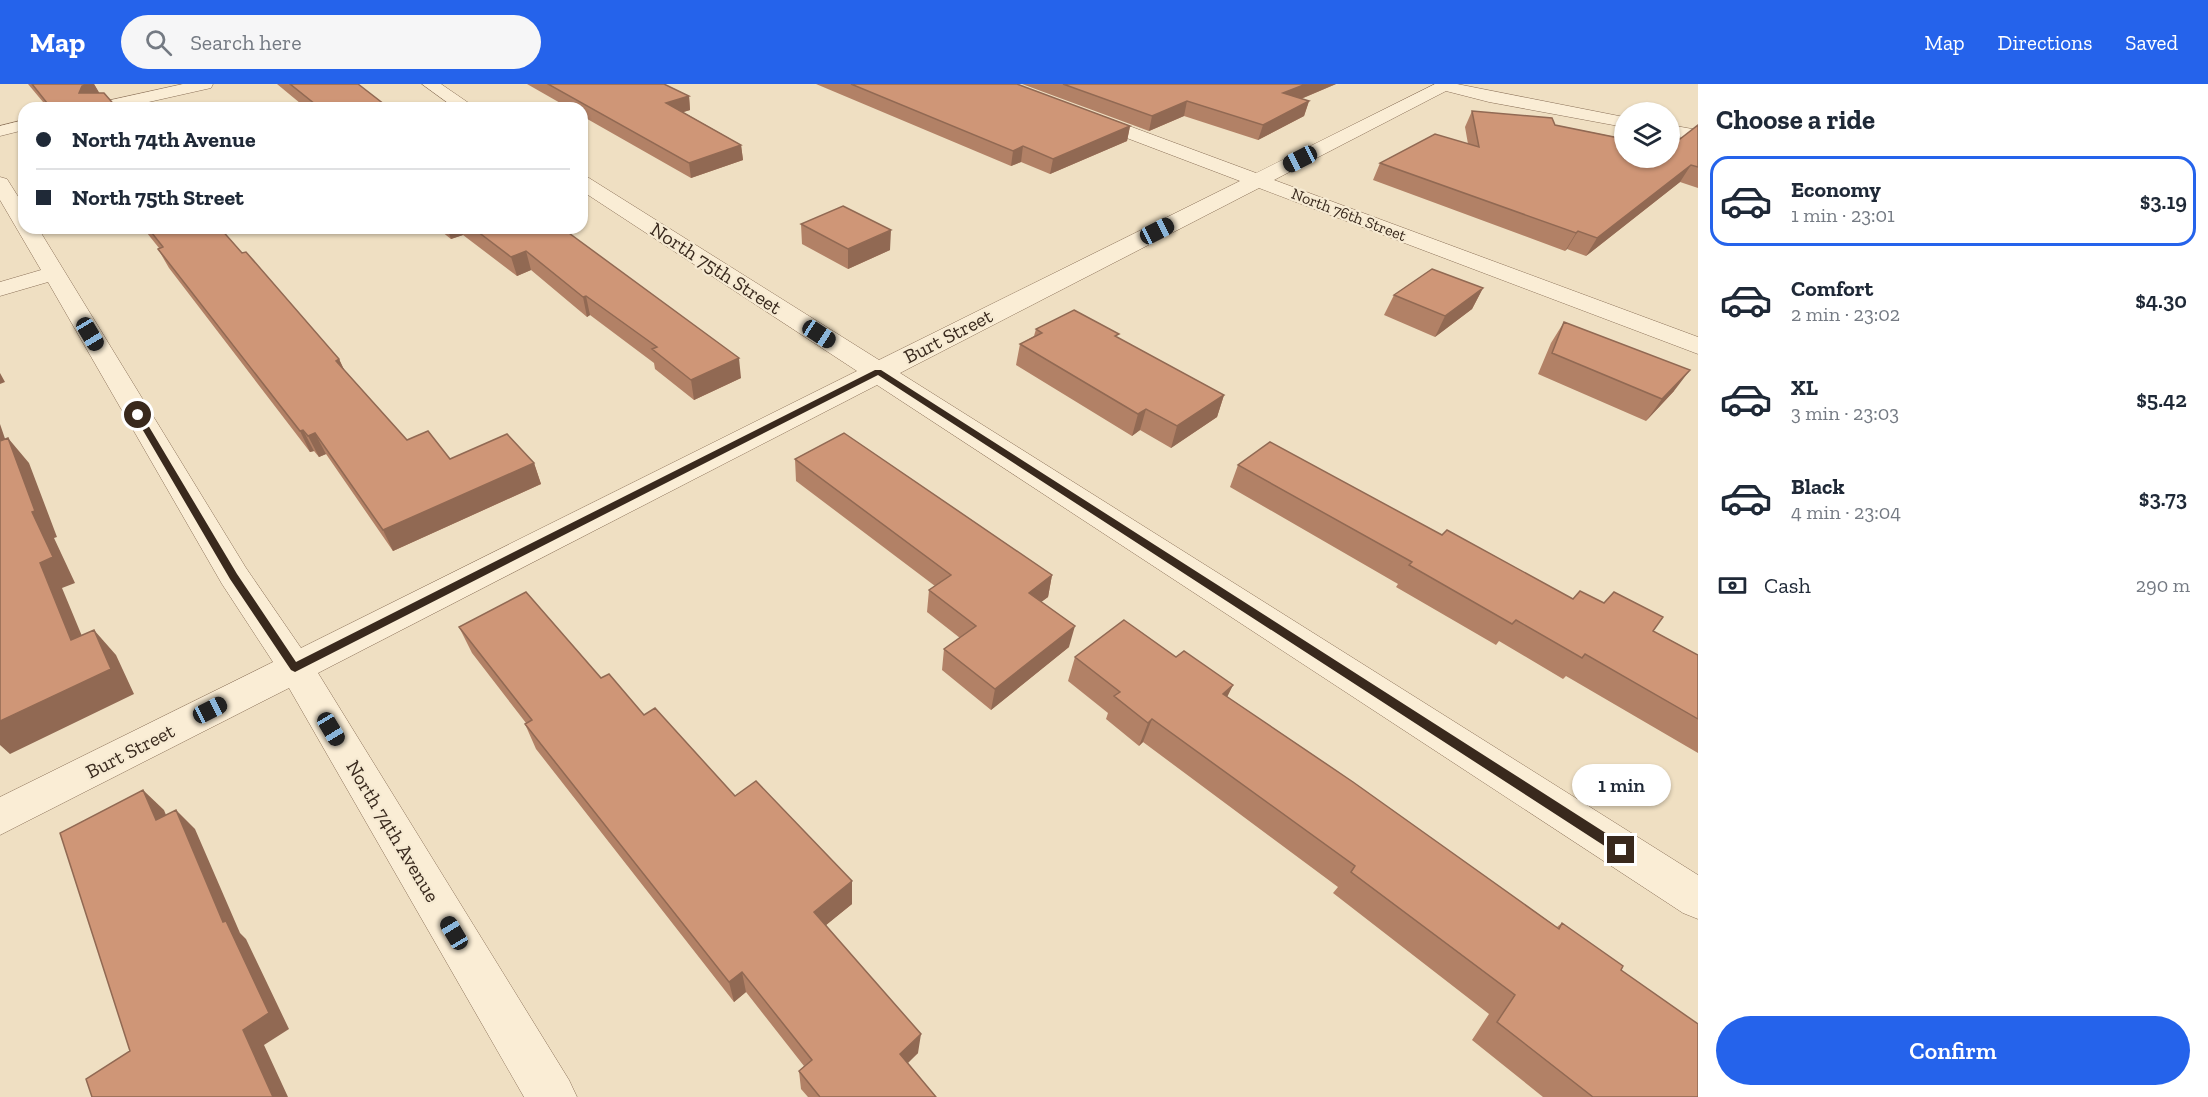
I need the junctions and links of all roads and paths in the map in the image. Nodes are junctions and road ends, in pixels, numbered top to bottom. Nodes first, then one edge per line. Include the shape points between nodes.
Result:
1 (205, 84) edge
2 (430, 84) edge
3 (1446, 85) edge
4 (126, 102) edge
5 (458, 102) edge
6 (1067, 109) edge
7 (1614, 120) edge
8 (18, 126) edge
9 (0, 130) edge
10 (1680, 132) edge
11 (1698, 135) edge
12 (1258, 180) junction
13 (0, 183) edge
14 (588, 186) edge
15 (18, 213) edge
16 (31, 234) edge
17 (54, 273) junction
18 (0, 289) edge
19 (1698, 345) edge
20 (878, 372) junction
21 (295, 668) junction
22 (0, 817) edge
23 (1698, 899) edge
24 (552, 1097) edge

1 - 4 street
2 - 5 street
3 - 7 street via 1489,98
3 - 12 street, Burt Street
6 - 12 street, North 76th Street
8 - 9 street
10 - 11 street
12 - 19 street, North 76th Street
12 - 20 street, Burt Street
13 - 15 street
14 - 20 street, North 75th Street
16 - 17 street, North 74th Avenue
17 - 18 street
17 - 21 street, North 74th Avenue via 234,576
20 - 21 street, Burt Street
20 - 23 street, North 75th Street
21 - 22 street, Burt Street
21 - 24 street, North 74th Avenue

